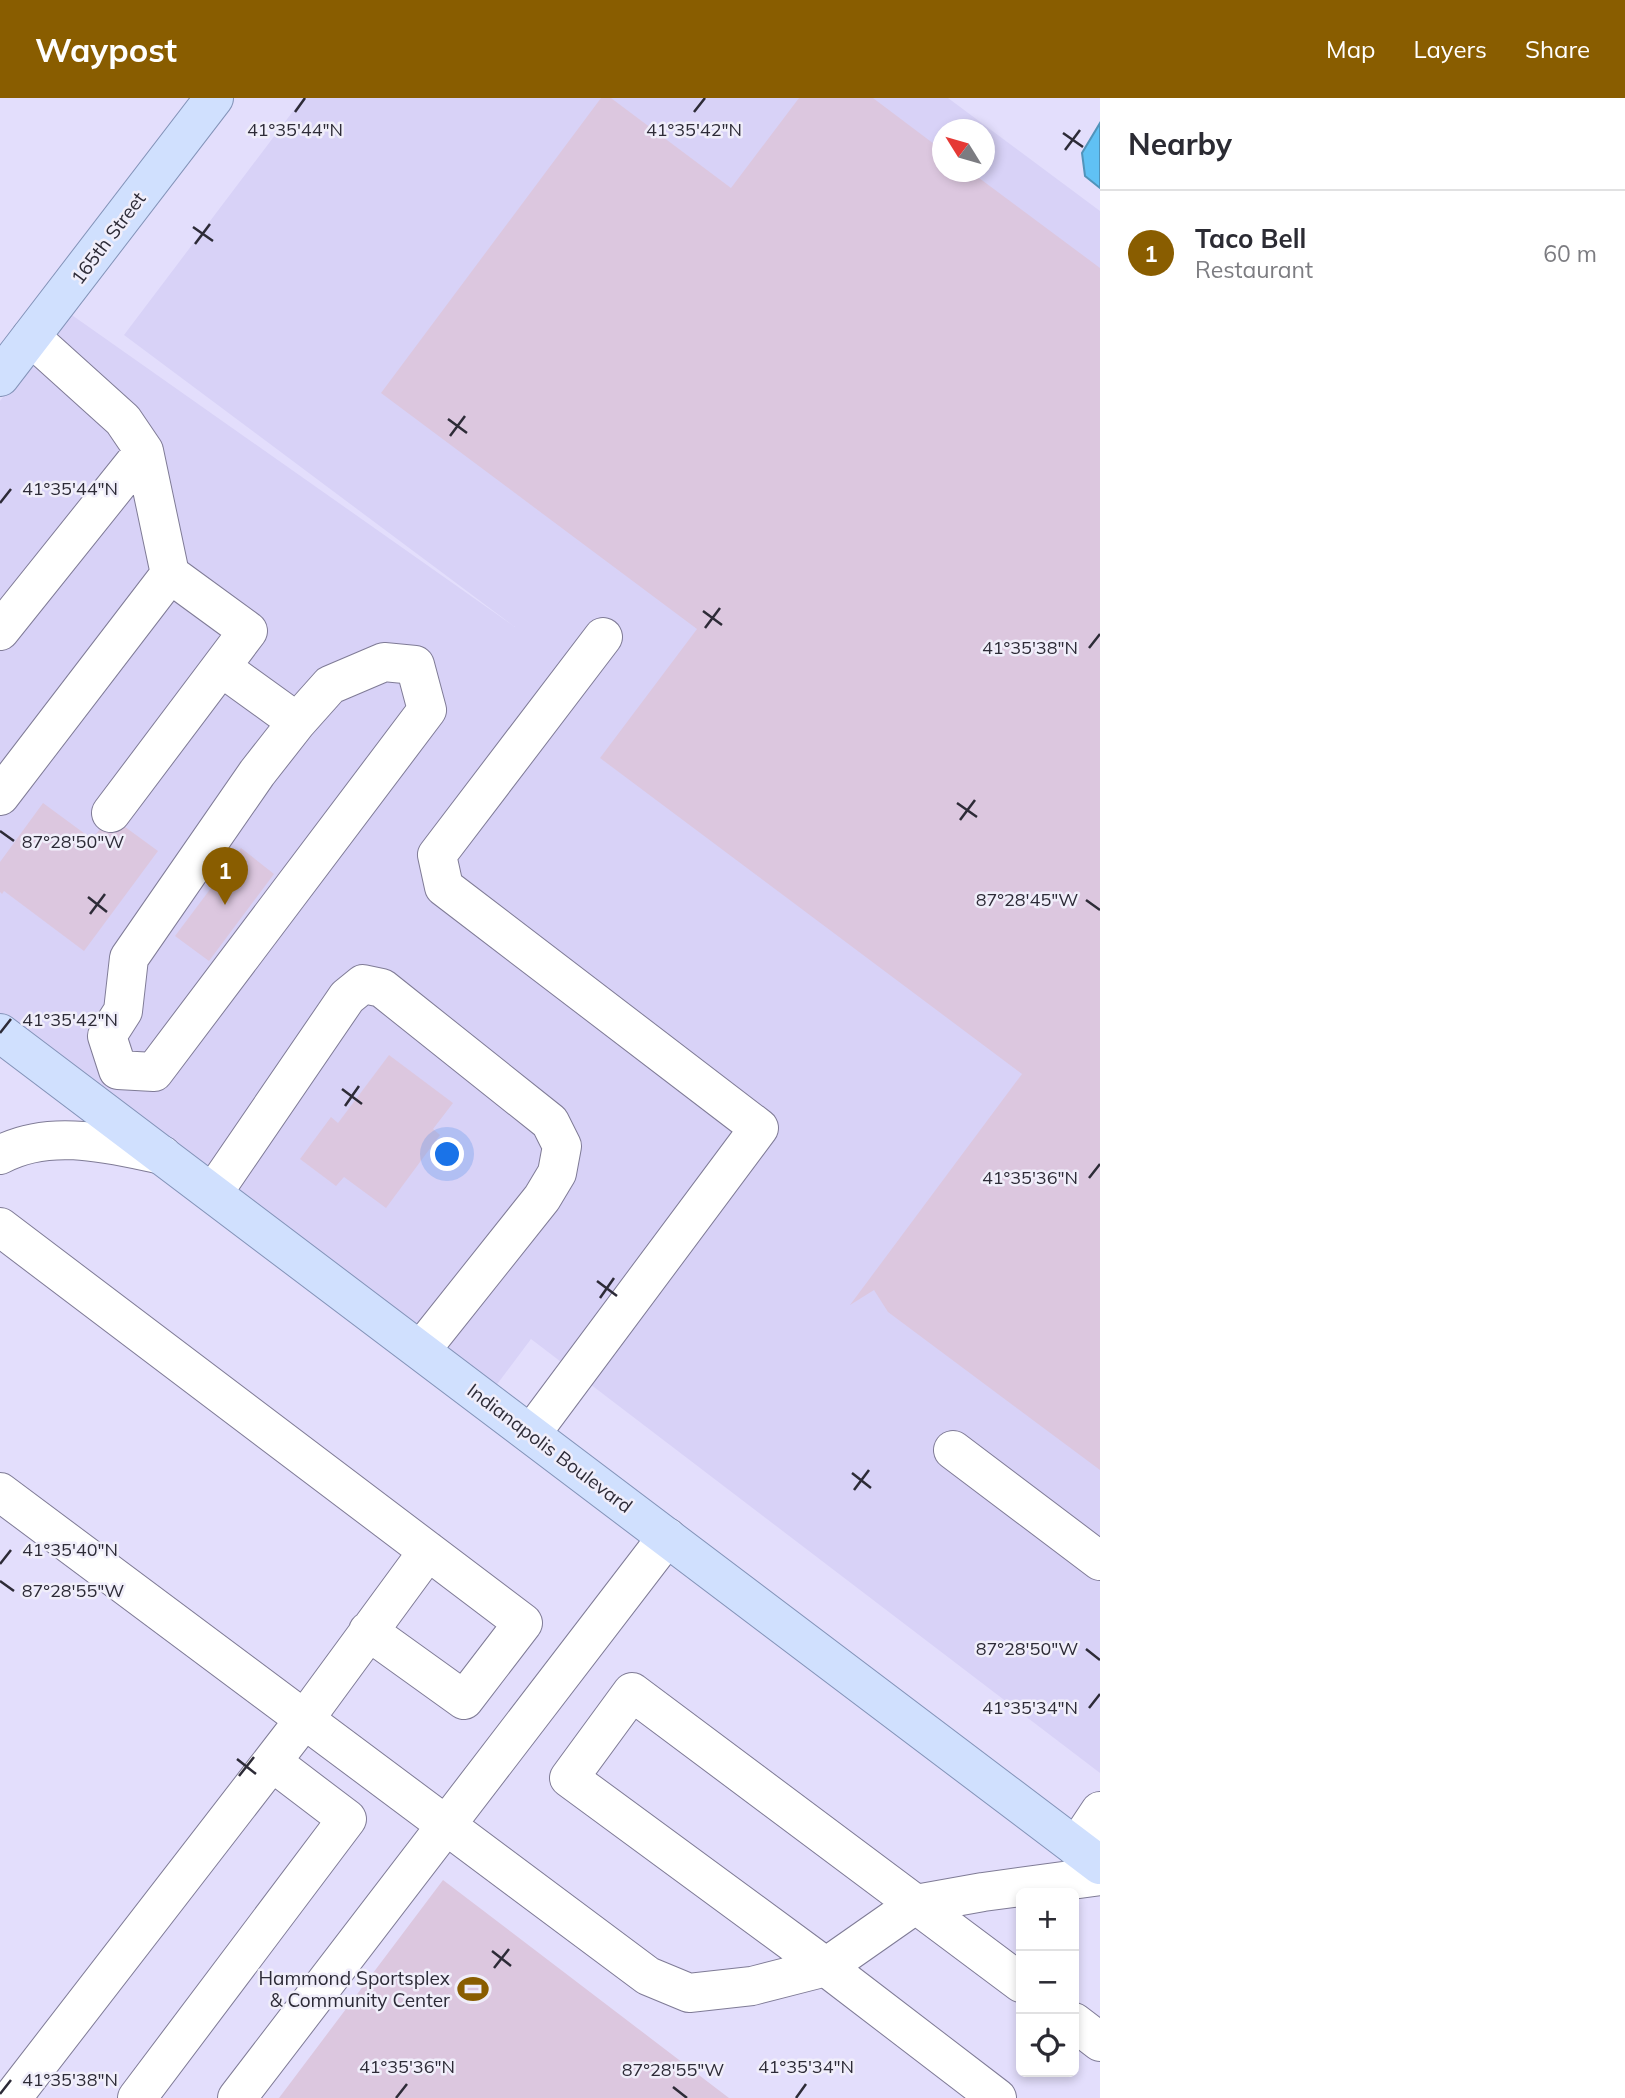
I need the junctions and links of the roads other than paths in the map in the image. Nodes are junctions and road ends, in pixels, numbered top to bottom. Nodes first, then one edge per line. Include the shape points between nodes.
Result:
1 (214, 98) edge
2 (31, 337) junction
3 (0, 377) edge
4 (144, 452) junction
5 (170, 573) junction
6 (0, 631) edge
7 (603, 638) dead end
8 (221, 667) junction
9 (297, 722) junction
10 (0, 796) edge
11 (111, 813) dead end
12 (0, 1033) edge
13 (118, 1070) junction
14 (95, 1103) junction
15 (0, 1155) edge
16 (162, 1155) junction
17 (213, 1193) junction
18 (0, 1227) edge
19 (421, 1350) junction
20 (531, 1434) junction
21 (953, 1450) dead end
22 (0, 1492) edge
23 (667, 1537) junction
24 (428, 1551) junction
25 (1100, 1561) edge
26 (368, 1631) junction
27 (304, 1720) junction
28 (272, 1762) junction
29 (1100, 1811) edge
30 (446, 1827) junction
31 (1088, 1856) edge
32 (1100, 1876) edge
33 (916, 1904) junction
34 (827, 1967) junction
35 (1016, 1979) edge
36 (1079, 2026) edge
37 (1100, 2042) edge
38 (12, 2098) edge
39 (137, 2098) edge
40 (237, 2098) edge
41 (997, 2098) edge

1 - 2 main road, 165th Street
2 - 3 main road, 165th Street
2 - 4 lane via 122,420
4 - 5 lane
4 - 6 lane
5 - 8 lane via 248,631
5 - 10 lane
7 - 20 lane via 437,855 444,887 758,1128
8 - 9 lane
8 - 11 lane
9 - 13 lane via 129,958 122,1011 107,1036
9 - 13 lane via 330,685 384,662 415,665 427,710 154,1072
12 - 14 main road, Indianapolis Boulevard
13 - 14 lane
14 - 16 main road, Indianapolis Boulevard
15 - 16 lane via 42,1140 99,1142
16 - 17 main road, Indianapolis Boulevard
17 - 19 main road, Indianapolis Boulevard
17 - 19 lane via 347,997 363,984 382,988 550,1122 562,1146 557,1174 542,1198
18 - 24 lane
19 - 20 main road, Indianapolis Boulevard
20 - 23 main road, Indianapolis Boulevard
21 - 25 lane
22 - 27 lane
23 - 30 lane
23 - 31 main road, Indianapolis Boulevard
24 - 26 lane
24 - 26 lane via 523,1623 464,1700
26 - 27 lane
27 - 28 lane
27 - 30 lane
28 - 38 lane
28 - 39 lane via 347,1819
29 - 31 lane
30 - 34 lane via 648,1976 689,1993 752,1986
30 - 40 lane
32 - 33 lane
33 - 34 lane
33 - 34 lane via 632,1692 569,1778
33 - 35 lane
34 - 41 lane
36 - 37 lane

